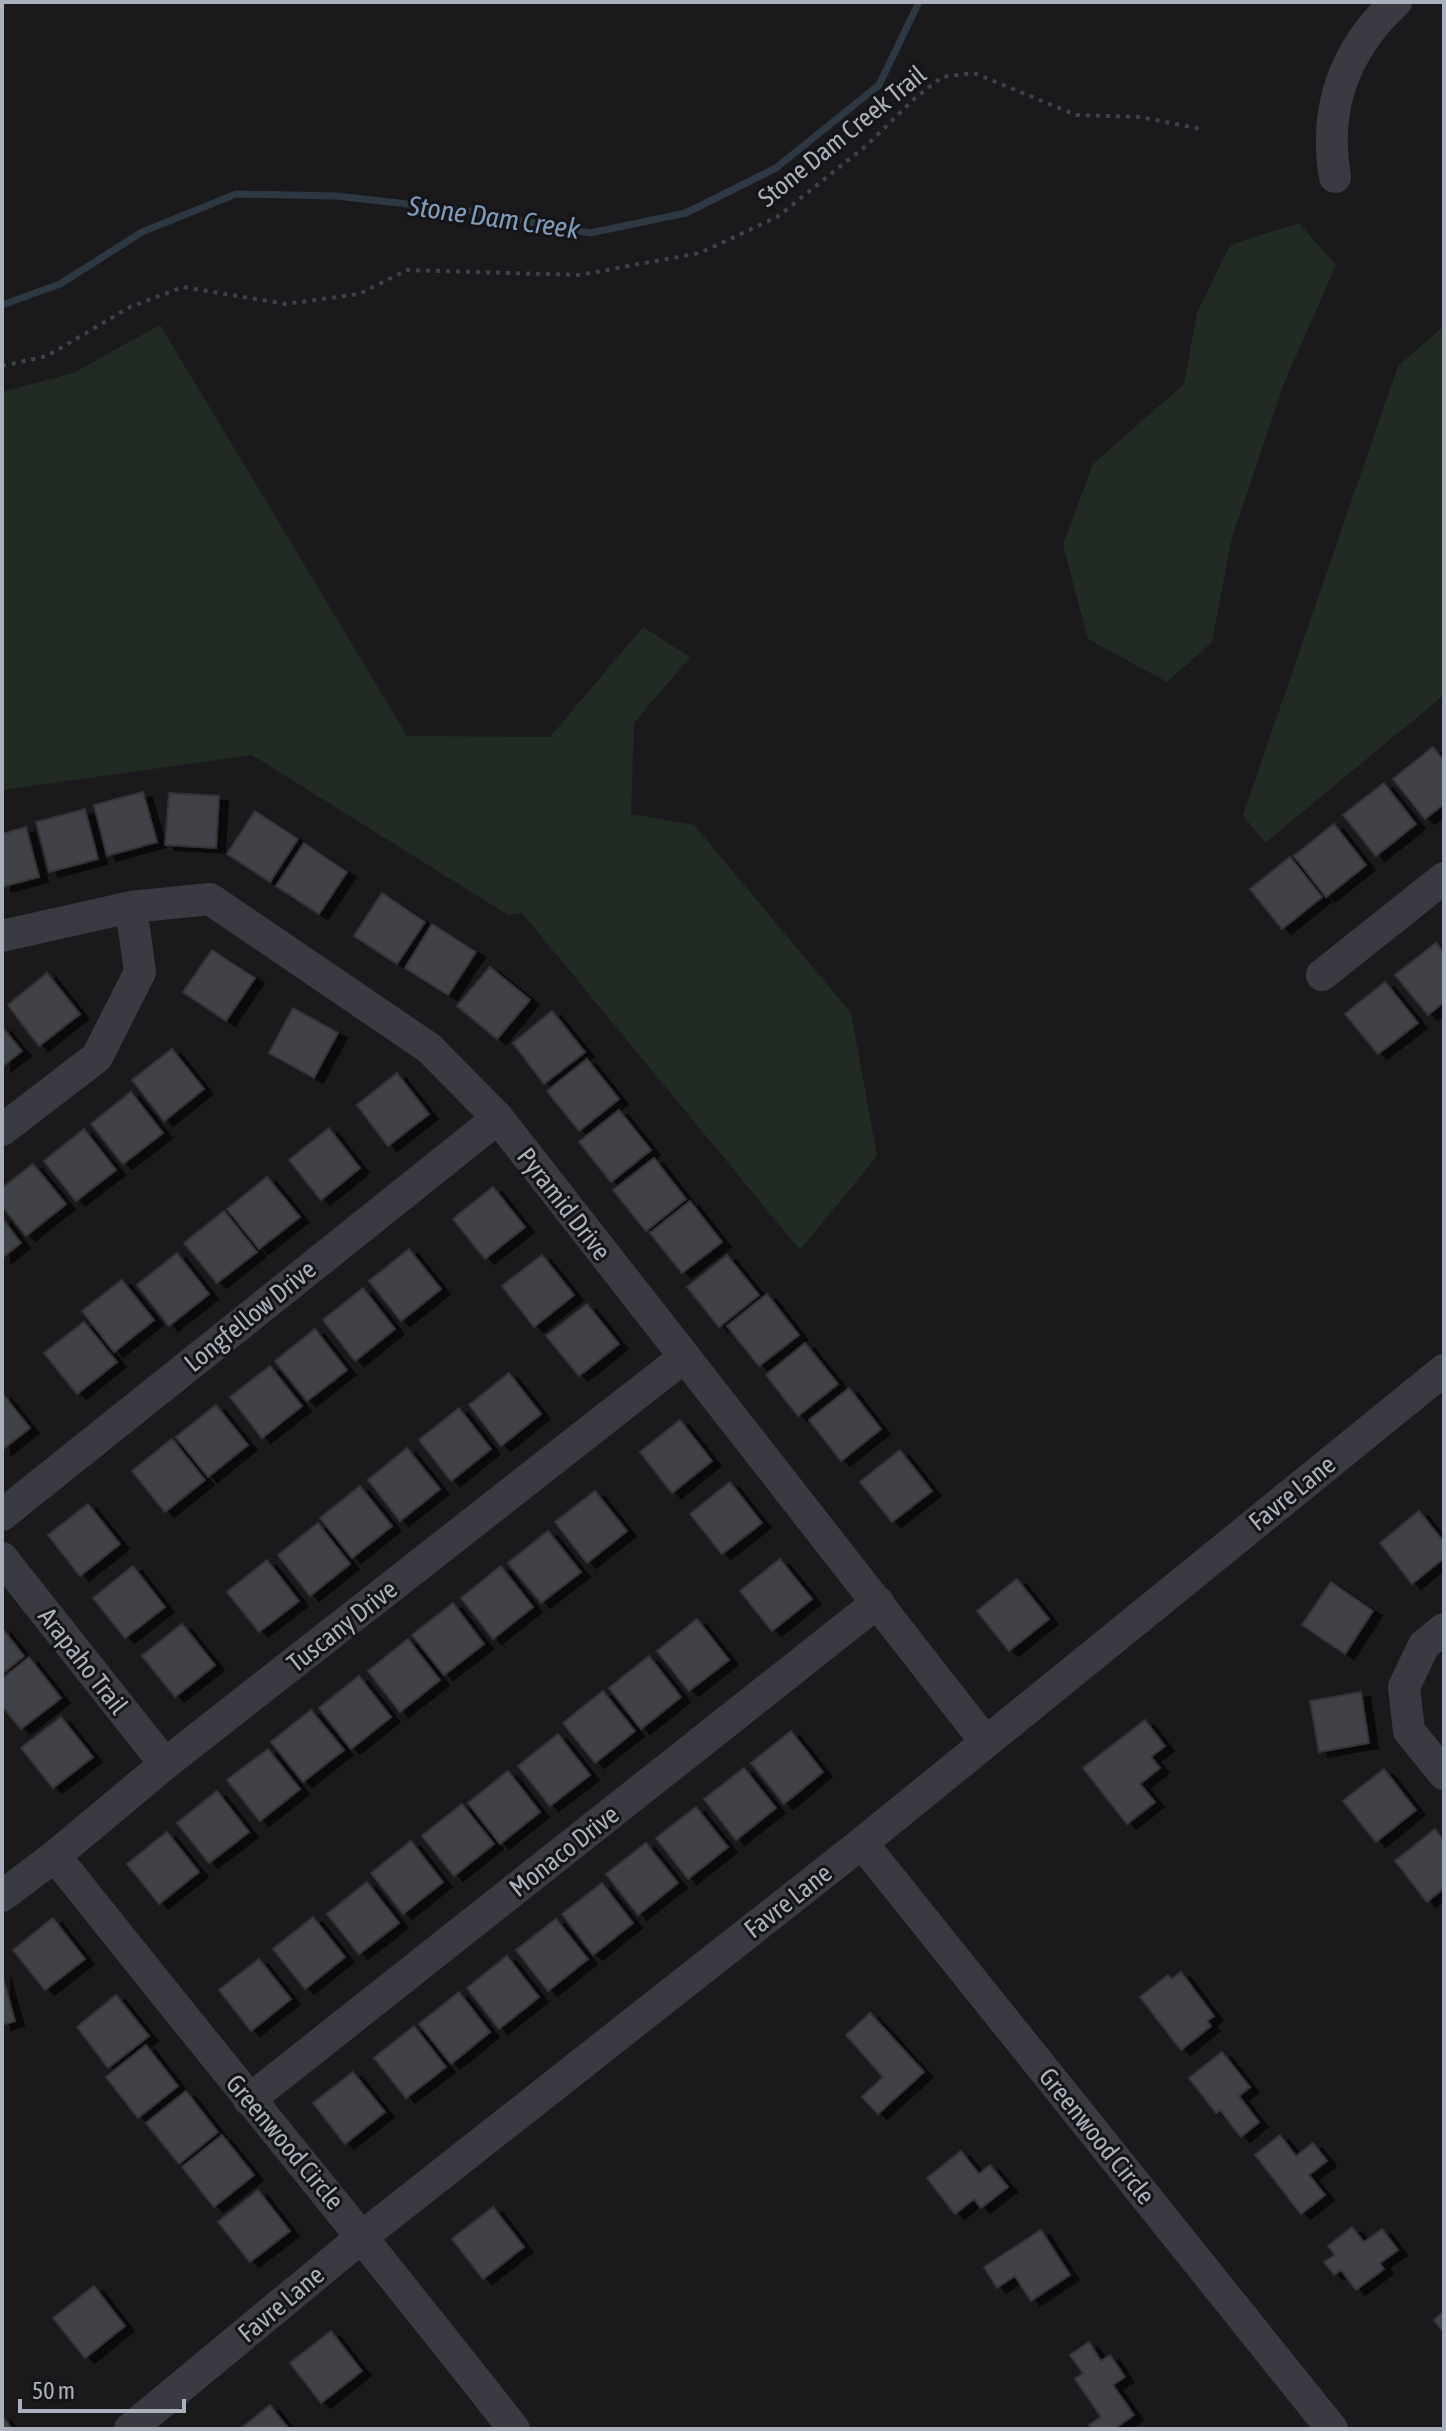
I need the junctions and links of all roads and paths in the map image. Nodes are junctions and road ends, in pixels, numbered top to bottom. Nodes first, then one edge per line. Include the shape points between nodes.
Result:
1 (1396, 2) edge
2 (1201, 129) dead end
3 (1335, 177) dead end
4 (2, 366) edge
5 (1444, 878) edge
6 (131, 907) junction
7 (2, 936) edge
8 (1322, 975) dead end
9 (498, 1118) junction
10 (2, 1130) edge
11 (683, 1358) junction
12 (1444, 1370) edge
13 (2, 1515) edge
14 (2, 1558) edge
15 (878, 1602) junction
16 (1444, 1629) edge
17 (985, 1741) junction
18 (165, 1764) junction
19 (1444, 1774) edge
20 (862, 1843) junction
21 (55, 1856) junction
22 (2, 1896) edge
23 (249, 2100) junction
24 (363, 2236) junction
25 (130, 2429) edge
26 (514, 2429) edge
27 (1332, 2429) edge

1 - 3 street via 1361,40 1343,75 1330,147
2 - 4 path, Stone Dam Creek Trail via 1140,117 1076,115 974,73 942,77 777,217 700,253 579,275 407,270 359,294 286,304 183,287 130,307 47,356
5 - 8 street
6 - 7 street, Pyramid Drive
6 - 9 street, Pyramid Drive via 210,899 429,1048
6 - 10 street via 140,972 97,1057
9 - 11 street, Pyramid Drive
9 - 13 street, Longfellow Drive
11 - 15 street, Pyramid Drive
11 - 18 street, Tuscany Drive
12 - 17 street, Favre Lane
14 - 18 street, Arapaho Trail
15 - 17 street, Pyramid Drive
15 - 23 street, Monaco Drive
16 - 19 street via 1424,1645 1404,1687 1409,1731
17 - 20 street, Favre Lane
18 - 21 street, Tuscany Drive
20 - 24 street, Favre Lane
20 - 27 street, Greenwood Circle
21 - 22 street, Tuscany Drive
21 - 23 street, Greenwood Circle
23 - 24 street, Greenwood Circle
24 - 25 street, Favre Lane
24 - 26 street, Greenwood Circle

